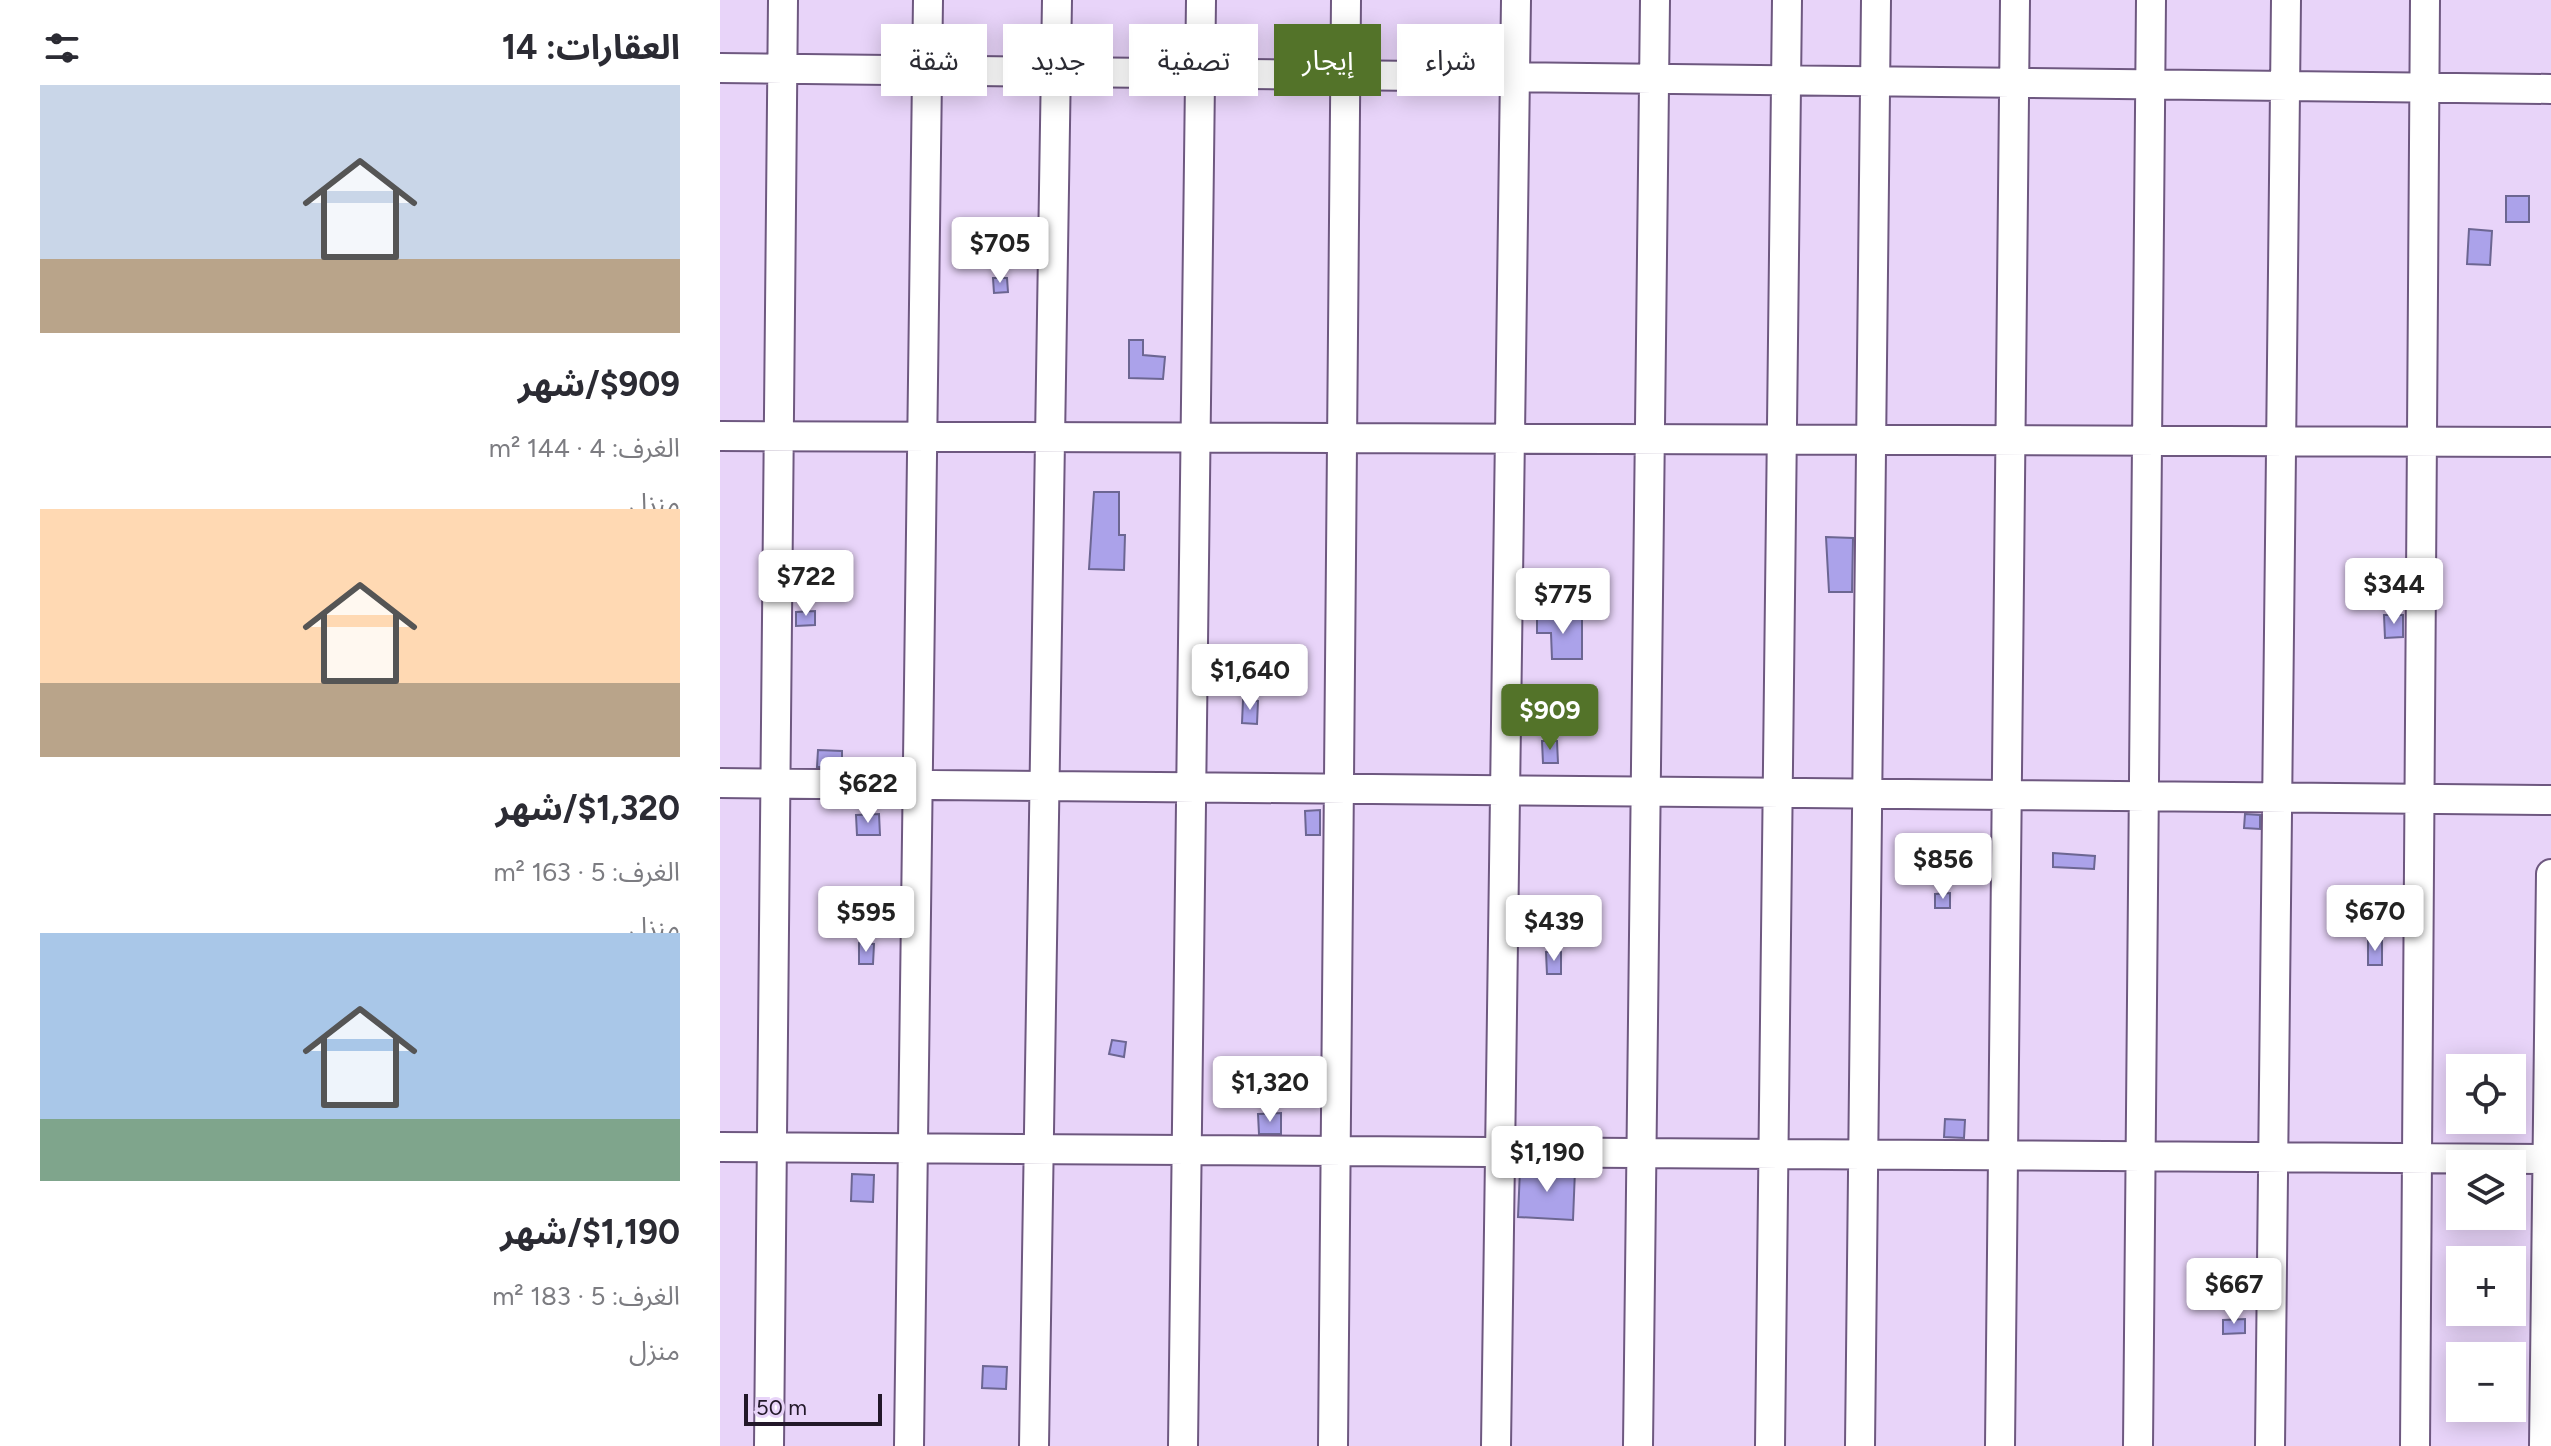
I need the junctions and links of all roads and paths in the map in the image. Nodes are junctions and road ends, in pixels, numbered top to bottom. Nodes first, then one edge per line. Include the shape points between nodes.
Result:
1 (783, 0) edge
2 (928, 0) edge
3 (1057, 0) edge
4 (1201, 0) edge
5 (1346, 0) edge
6 (1516, 0) edge
7 (1655, 0) edge
8 (1787, 0) edge
9 (1876, 0) edge
10 (2015, 0) edge
11 (2151, 0) edge
12 (2286, 0) edge
13 (2425, 0) edge
14 (928, 24) edge
15 (1056, 24) edge
16 (1201, 24) edge
17 (1346, 24) edge
18 (720, 68) edge
19 (782, 69) junction
20 (881, 70) edge
21 (1381, 75) edge
22 (1515, 77) junction
23 (1654, 79) junction
24 (1786, 81) junction
25 (1875, 81) junction
26 (2014, 83) junction
27 (2150, 85) junction
28 (2285, 86) junction
29 (2424, 88) junction
30 (2551, 89) edge
31 (927, 96) edge
32 (1055, 96) edge
33 (1200, 96) edge
34 (1345, 96) edge
35 (720, 436) edge
36 (779, 436) junction
37 (922, 436) junction
38 (1050, 437) junction
39 (1196, 438) junction
40 (1342, 438) junction
41 (1510, 439) junction
42 (1649, 439) junction
43 (1782, 440) junction
44 (1871, 440) junction
45 (2010, 440) junction
46 (2147, 441) junction
47 (2281, 441) junction
48 (2422, 442) junction
49 (2551, 442) edge
50 (720, 783) edge
51 (775, 784) junction
52 (918, 785) junction
53 (1045, 786) junction
54 (1191, 787) junction
55 (1339, 789) junction
56 (1505, 790) junction
57 (1645, 792) junction
58 (1778, 793) junction
59 (1867, 794) junction
60 (2007, 795) junction
61 (2144, 796) junction
62 (2277, 797) junction
63 (2419, 799) junction
64 (2551, 800) edge
65 (2551, 874) edge
66 (720, 1147) edge
67 (772, 1147) junction
68 (913, 1148) junction
69 (1039, 1149) junction
70 (1186, 1150) junction
71 (1336, 1151) junction
72 (1500, 1152) junction
73 (1641, 1153) junction
74 (1774, 1154) junction
75 (1864, 1155) junction
76 (2003, 1156) junction
77 (2140, 1157) junction
78 (2273, 1157) junction
79 (2417, 1158) junction
80 (2549, 1159) edge
81 (769, 1446) edge
82 (909, 1446) edge
83 (1034, 1446) edge
84 (1183, 1446) edge
85 (1333, 1446) edge
86 (1496, 1446) edge
87 (1638, 1446) edge
88 (1770, 1446) edge
89 (1860, 1446) edge
90 (2000, 1446) edge
91 (2138, 1446) edge
92 (2270, 1446) edge
93 (2415, 1446) edge
94 (2544, 1446) edge

1 - 19 street
2 - 14 street
3 - 15 street
4 - 16 street
5 - 17 street
6 - 22 street
7 - 23 street
8 - 24 street
9 - 25 street
10 - 26 street
11 - 27 street
12 - 28 street
13 - 29 street
18 - 19 street
19 - 20 street
19 - 36 street
21 - 22 street
22 - 23 street
22 - 41 street
23 - 24 street
23 - 42 street
24 - 25 street
24 - 43 street
25 - 26 street
25 - 44 street
26 - 27 street
26 - 45 street
27 - 28 street
27 - 46 street
28 - 29 street
28 - 47 street
29 - 30 street
29 - 48 street
31 - 37 street
32 - 38 street
33 - 39 street
34 - 40 street
35 - 36 street
36 - 37 street
36 - 51 street
37 - 38 street
37 - 52 street
38 - 39 street
38 - 53 street
39 - 40 street
39 - 54 street
40 - 41 street
40 - 55 street
41 - 42 street
41 - 56 street
42 - 43 street
42 - 57 street
43 - 44 street
43 - 58 street
44 - 45 street
44 - 59 street
45 - 46 street
45 - 60 street
46 - 47 street
46 - 61 street
47 - 48 street
47 - 62 street
48 - 49 street
48 - 63 street
50 - 51 street
51 - 52 street
51 - 67 street
52 - 53 street
52 - 68 street
53 - 54 street
53 - 69 street
54 - 55 street
54 - 70 street
55 - 56 street
55 - 71 street
56 - 57 street
56 - 72 street
57 - 58 street
57 - 73 street
58 - 59 street
58 - 74 street
59 - 60 street
59 - 75 street
60 - 61 street
60 - 76 street
61 - 62 street
61 - 77 street
62 - 63 street
62 - 78 street
63 - 64 street
63 - 79 street
65 - 80 street
66 - 67 street
67 - 68 street
67 - 81 street
68 - 69 street
68 - 82 street
69 - 70 street
69 - 83 street
70 - 71 street
70 - 84 street
71 - 72 street
71 - 85 street
72 - 73 street
72 - 86 street
73 - 74 street
73 - 87 street
74 - 75 street
74 - 88 street
75 - 76 street
75 - 89 street
76 - 77 street
76 - 90 street
77 - 78 street
77 - 91 street
78 - 79 street
78 - 92 street
79 - 80 street
79 - 93 street
80 - 94 street

